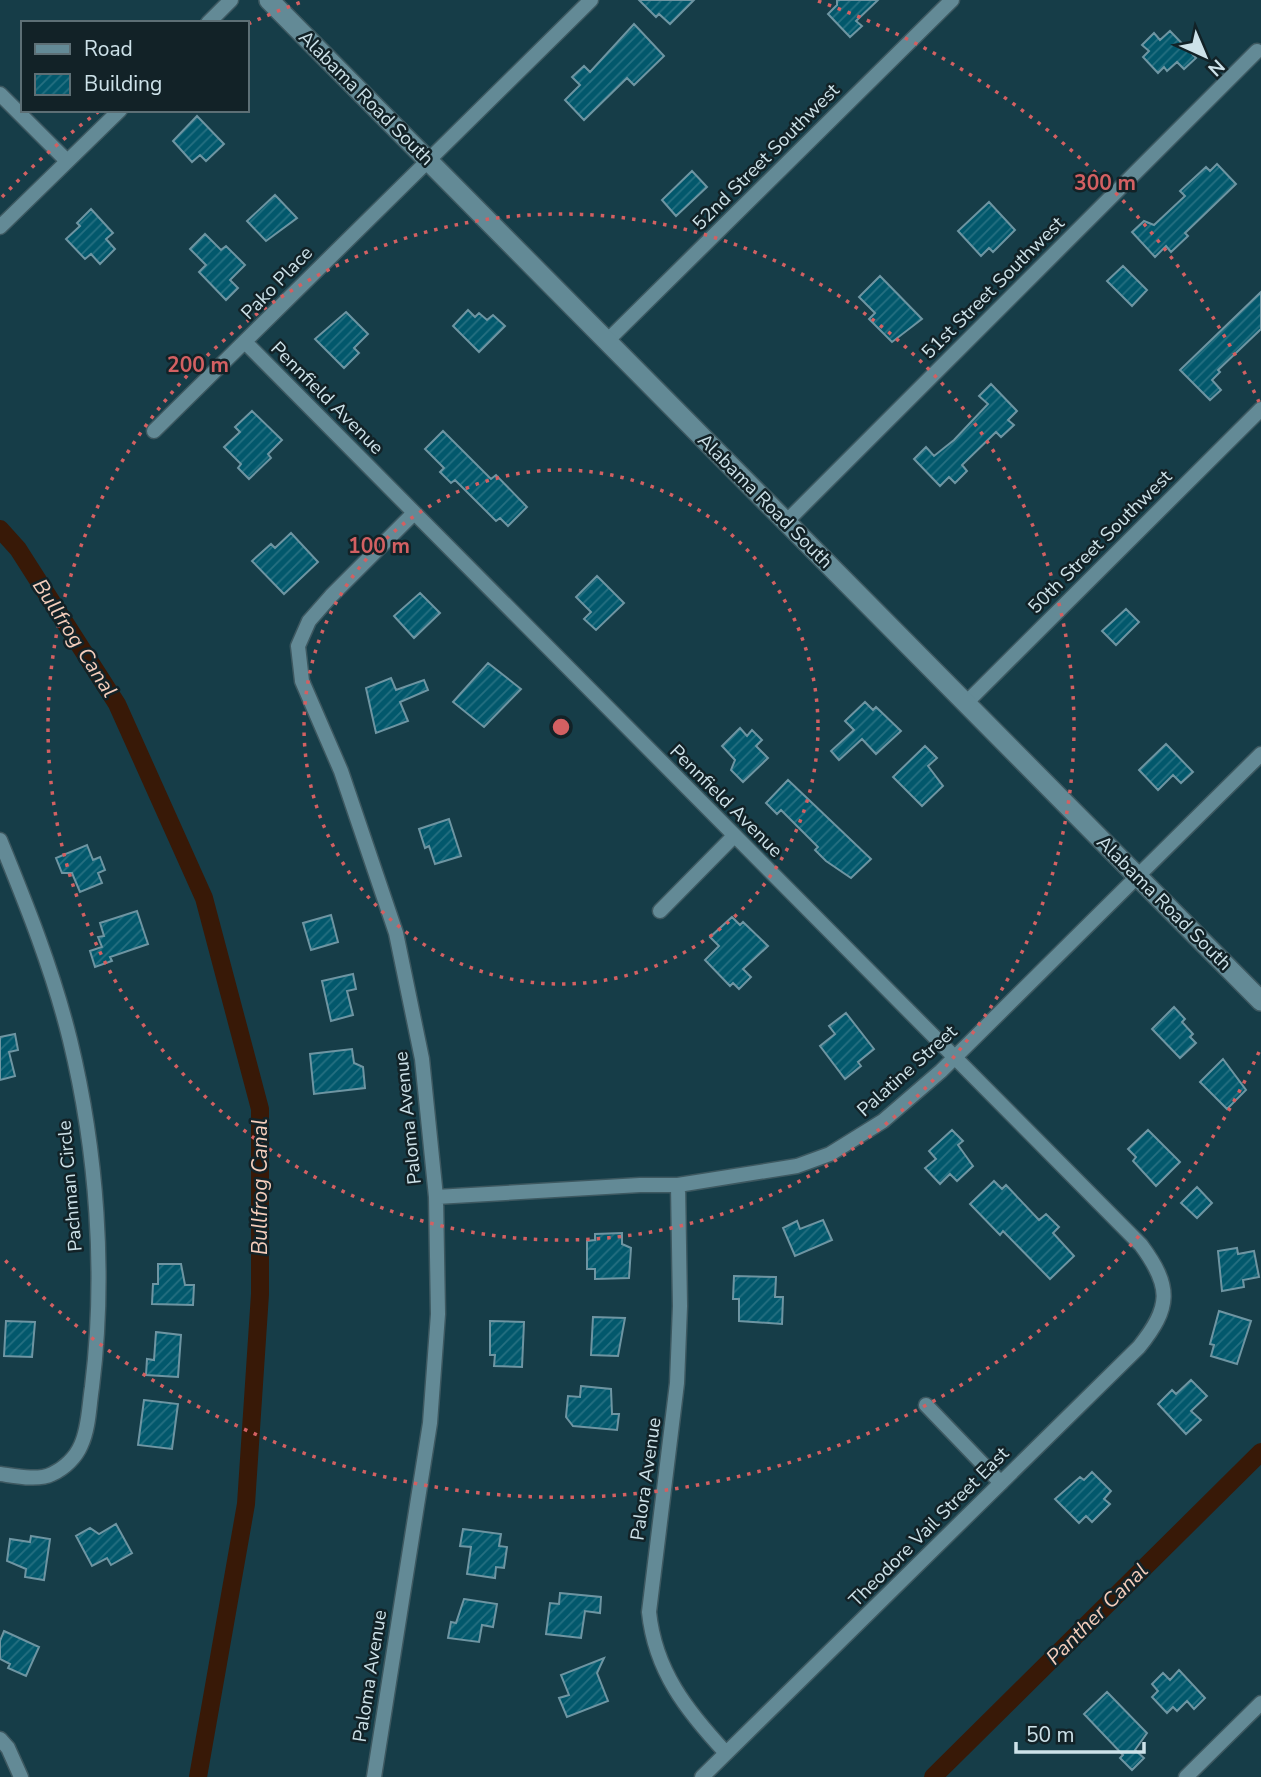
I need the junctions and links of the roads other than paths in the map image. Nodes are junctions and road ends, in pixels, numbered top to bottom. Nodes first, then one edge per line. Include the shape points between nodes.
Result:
1 (231, 0) edge
2 (269, 0) edge
3 (591, 0) edge
4 (952, 0) edge
5 (210, 21) edge
6 (1257, 51) dead end
7 (0, 94) edge
8 (118, 112) edge
9 (426, 159) junction
10 (67, 161) junction
11 (0, 227) edge
12 (607, 341) junction
13 (246, 343) junction
14 (1261, 409) edge
15 (154, 431) dead end
16 (413, 514) junction
17 (786, 522) junction
18 (966, 704) junction
19 (1261, 754) edge
20 (733, 837) junction
21 (0, 840) edge
22 (1136, 876) junction
23 (660, 911) dead end
24 (1261, 1001) edge
25 (953, 1058) junction
26 (678, 1185) junction
27 (436, 1197) junction
28 (1165, 1293) joint
29 (926, 1405) dead end
30 (0, 1474) edge
31 (1001, 1483) junction
32 (1259, 1707) edge
33 (0, 1739) edge
34 (726, 1753) junction
35 (20, 1777) edge
36 (373, 1777) edge
37 (702, 1777) edge
38 (1186, 1777) edge

1 - 5 street
2 - 9 street, Alabama Road South
3 - 9 street, Pako Place
4 - 12 street, 52nd Street Southwest
6 - 17 street, 51st Street Southwest
7 - 10 street
8 - 10 street
9 - 12 street, Alabama Road South
9 - 13 street, Pako Place
10 - 11 street
12 - 17 street, Alabama Road South
13 - 15 street, Pako Place
13 - 16 street, Pennfield Avenue
14 - 18 street, 50th Street Southwest
16 - 20 street, Pennfield Avenue
16 - 27 street, Paloma Avenue via 309,621 298,646 302,681 341,771 398,944 420,1048
17 - 18 street, Alabama Road South
18 - 22 street, Alabama Road South
19 - 22 street, Palatine Street
20 - 23 street
20 - 25 street, Pennfield Avenue
21 - 30 street, Pachman Circle via 36,929 70,1041 96,1212 93,1377 82,1444 71,1461 51,1475
22 - 24 street, Alabama Road South
22 - 25 street, Palatine Street
25 - 26 street, Palatine Street via 883,1121 830,1154 784,1169
25 - 28 street, Pennfield Avenue via 1141,1245 1158,1269
26 - 27 street, Palatine Street
26 - 34 street, Palora Avenue via 676,1393 649,1612 665,1675
27 - 36 street, Paloma Avenue via 438,1314 430,1423
28 - 31 street, Theodore Vail Street East via 1161,1315 1139,1347
29 - 31 street
31 - 34 street, Theodore Vail Street East
32 - 38 street
33 - 35 street
34 - 37 street, Theodore Vail Street East

